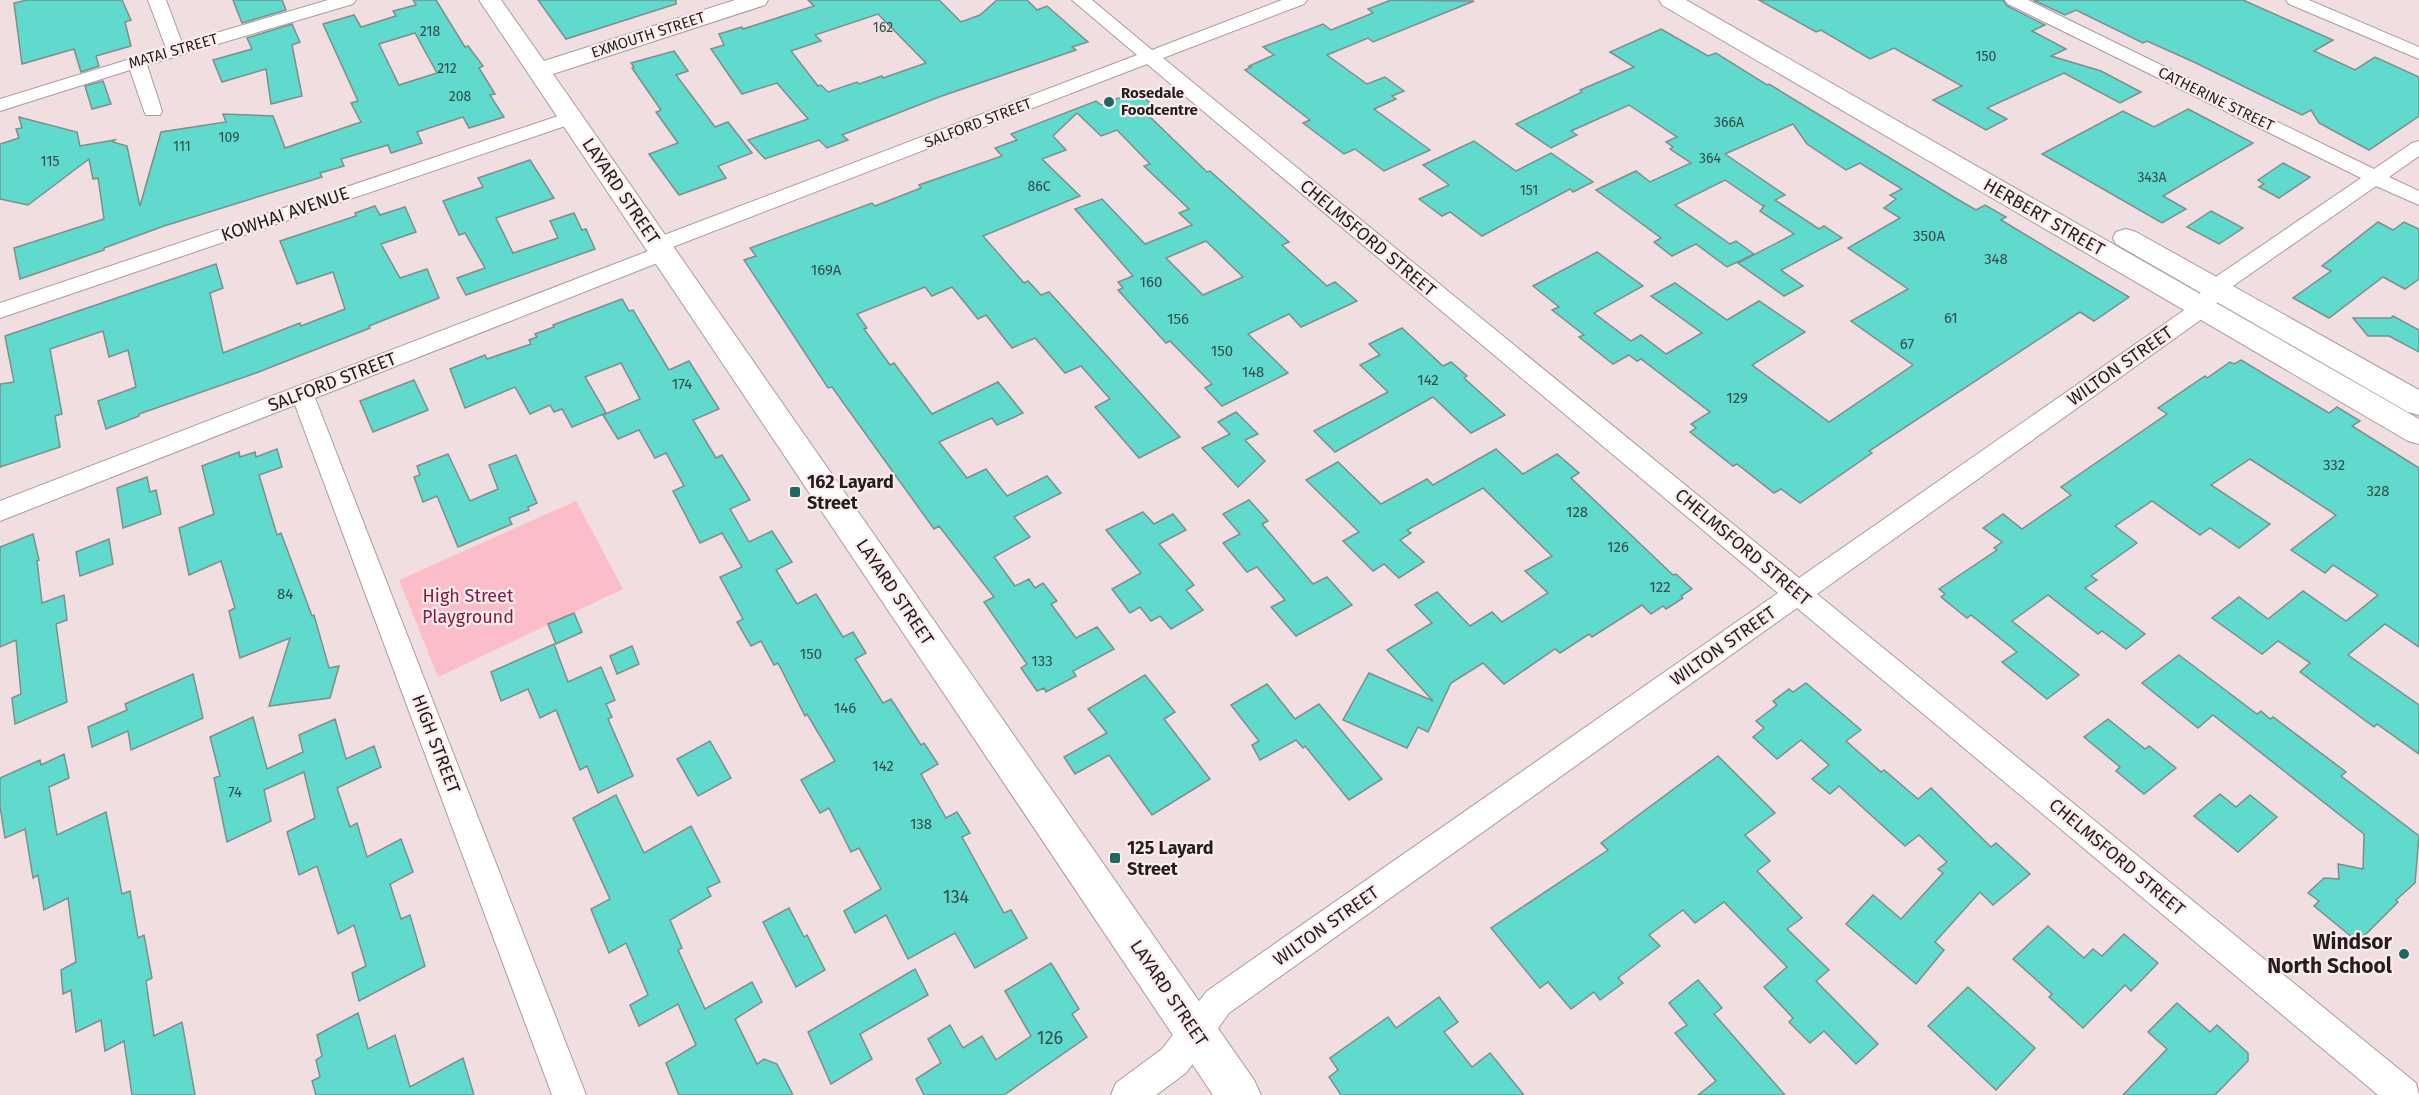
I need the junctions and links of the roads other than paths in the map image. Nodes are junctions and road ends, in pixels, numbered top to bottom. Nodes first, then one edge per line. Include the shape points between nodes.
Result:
1 (157, 0) edge
2 (347, 0) edge
3 (490, 0) edge
4 (757, 0) edge
5 (1081, 0) edge
6 (1298, 0) edge
7 (1670, 0) edge
8 (1707, 0) edge
9 (2014, 0) edge
10 (2295, 0) edge
11 (176, 50) junction
12 (2419, 54) edge
13 (1150, 57) junction
14 (137, 62) junction
15 (538, 71) junction
16 (1818, 74) junction
17 (0, 105) edge
18 (153, 111) dead end
19 (570, 118) junction
20 (2419, 147) edge
21 (2376, 177) junction
22 (2419, 199) edge
23 (661, 249) junction
24 (2208, 298) junction
25 (0, 311) edge
26 (302, 394) junction
27 (2419, 404) edge
28 (2419, 433) edge
29 (0, 511) edge
30 (1798, 593) junction
31 (1196, 1032) junction
32 (569, 1095) edge
33 (1128, 1095) edge
34 (1239, 1095) edge
35 (2404, 1095) edge

1 - 11 street
2 - 11 street, MATAI STREET
3 - 15 street, LAYARD STREET
4 - 15 street, EXMOUTH STREET
5 - 13 street, CHELMSFORD STREET
6 - 13 street, SALFORD STREET
7 - 16 street, HERBERT STREET
8 - 16 street, HERBERT STREET
9 - 21 street, CATHERINE STREET
10 - 12 street
11 - 14 street, MATAI STREET
13 - 23 street, SALFORD STREET
13 - 30 street, CHELMSFORD STREET
14 - 17 street, MATAI STREET
14 - 18 street
15 - 19 street, LAYARD STREET
16 - 24 street, HERBERT STREET
19 - 23 street, LAYARD STREET
19 - 25 street, KOWHAI AVENUE
20 - 21 street, WILTON STREET
21 - 22 street, CATHERINE STREET
21 - 24 street, WILTON STREET
23 - 26 street, SALFORD STREET
23 - 31 street, LAYARD STREET
24 - 27 street, HERBERT STREET
24 - 28 street, HERBERT STREET
24 - 30 street, WILTON STREET via 2191,316
26 - 29 street, SALFORD STREET
26 - 32 street, HIGH STREET
30 - 31 street, WILTON STREET via 1218,1002
30 - 35 street, CHELMSFORD STREET
31 - 33 street, WILTON STREET via 1174,1061
31 - 34 street, LAYARD STREET

